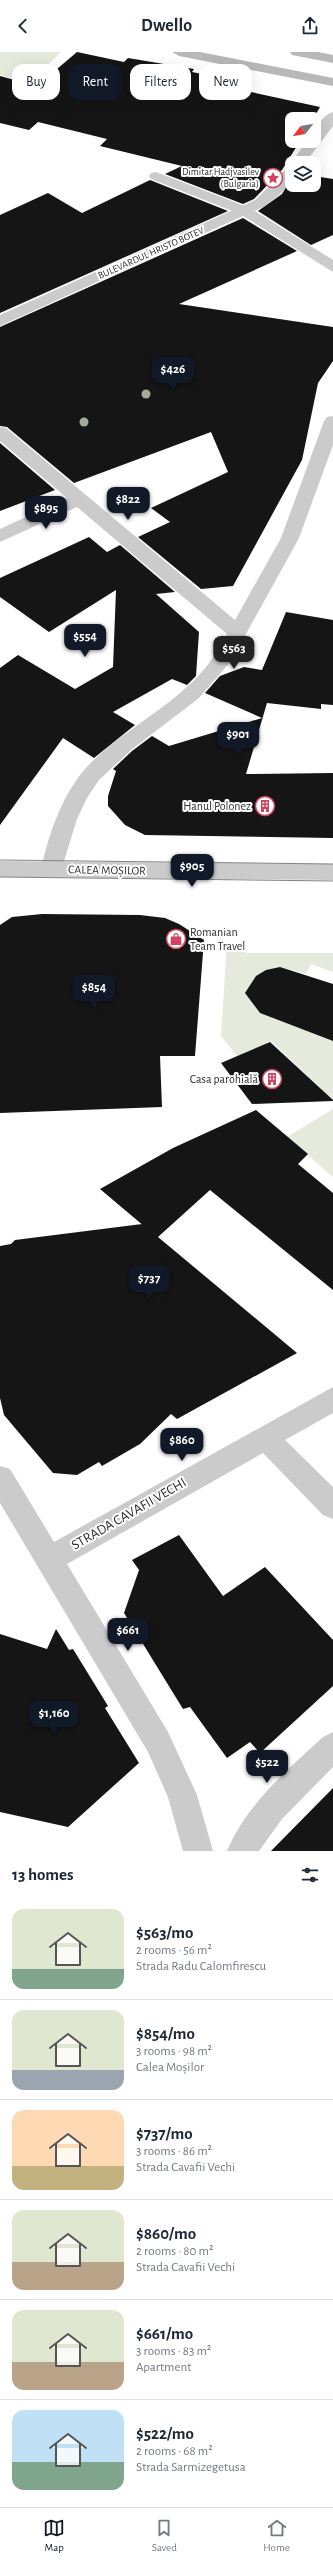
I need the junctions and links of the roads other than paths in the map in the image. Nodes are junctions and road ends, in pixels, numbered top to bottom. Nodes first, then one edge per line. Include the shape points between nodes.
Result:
1 (179, 52) edge
2 (297, 52) edge
3 (333, 59) edge
4 (333, 82) edge
5 (333, 116) edge
6 (303, 156) edge
7 (156, 176) dead end
8 (285, 178) edge
9 (245, 211) junction
10 (333, 266) edge
11 (0, 320) edge
12 (333, 421) edge
13 (0, 432) edge
14 (79, 499) junction
15 (0, 536) edge
16 (237, 632) junction
17 (0, 869) edge
18 (52, 869) junction
19 (333, 872) edge
20 (333, 1398) edge
21 (264, 1437) junction
22 (0, 1478) edge
23 (333, 1506) edge
24 (50, 1559) junction
25 (333, 1747) edge
26 (198, 1851) edge
27 (242, 1851) edge

1 - 4 main road
2 - 3 main road
5 - 6 street
7 - 9 street
8 - 9 street, BULEVARDUL HRISTO BOTEV via 272,194
9 - 10 street
9 - 11 street, BULEVARDUL HRISTO BOTEV
12 - 16 street via 290,538
13 - 14 street
14 - 15 street
14 - 16 street
16 - 18 street via 209,678 186,700 93,774 72,806 59,839
17 - 18 street, CALEA MOȘILOR
18 - 19 street, CALEA MOȘILOR
20 - 21 street, STRADA CAVAFII VECHI
21 - 23 street
21 - 24 street, STRADA CAVAFII VECHI
22 - 24 street
24 - 26 street via 168,1761 182,1795
25 - 27 street via 258,1825

